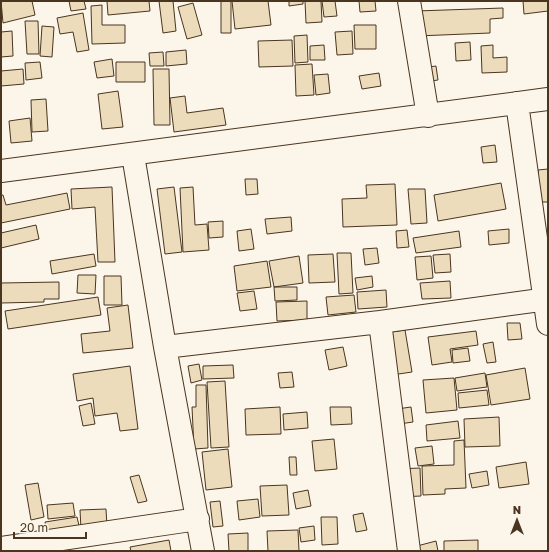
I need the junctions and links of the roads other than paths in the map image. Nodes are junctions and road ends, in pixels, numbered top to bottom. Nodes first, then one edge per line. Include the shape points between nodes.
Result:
1 (408, 1) edge
2 (548, 99) edge
3 (517, 103) junction
4 (428, 116) junction
5 (133, 155) junction
6 (1, 172) edge
7 (546, 299) edge
8 (380, 322) junction
9 (548, 324) edge
10 (165, 347) junction
11 (198, 518) junction
12 (1, 548) edge
13 (203, 551) edge
14 (409, 551) edge

1 - 4 street
2 - 3 street
3 - 4 street
3 - 7 street
4 - 5 street
5 - 6 street
5 - 10 street
7 - 8 street
7 - 9 street
8 - 10 street
8 - 14 street
10 - 11 street
11 - 12 street
11 - 13 street

